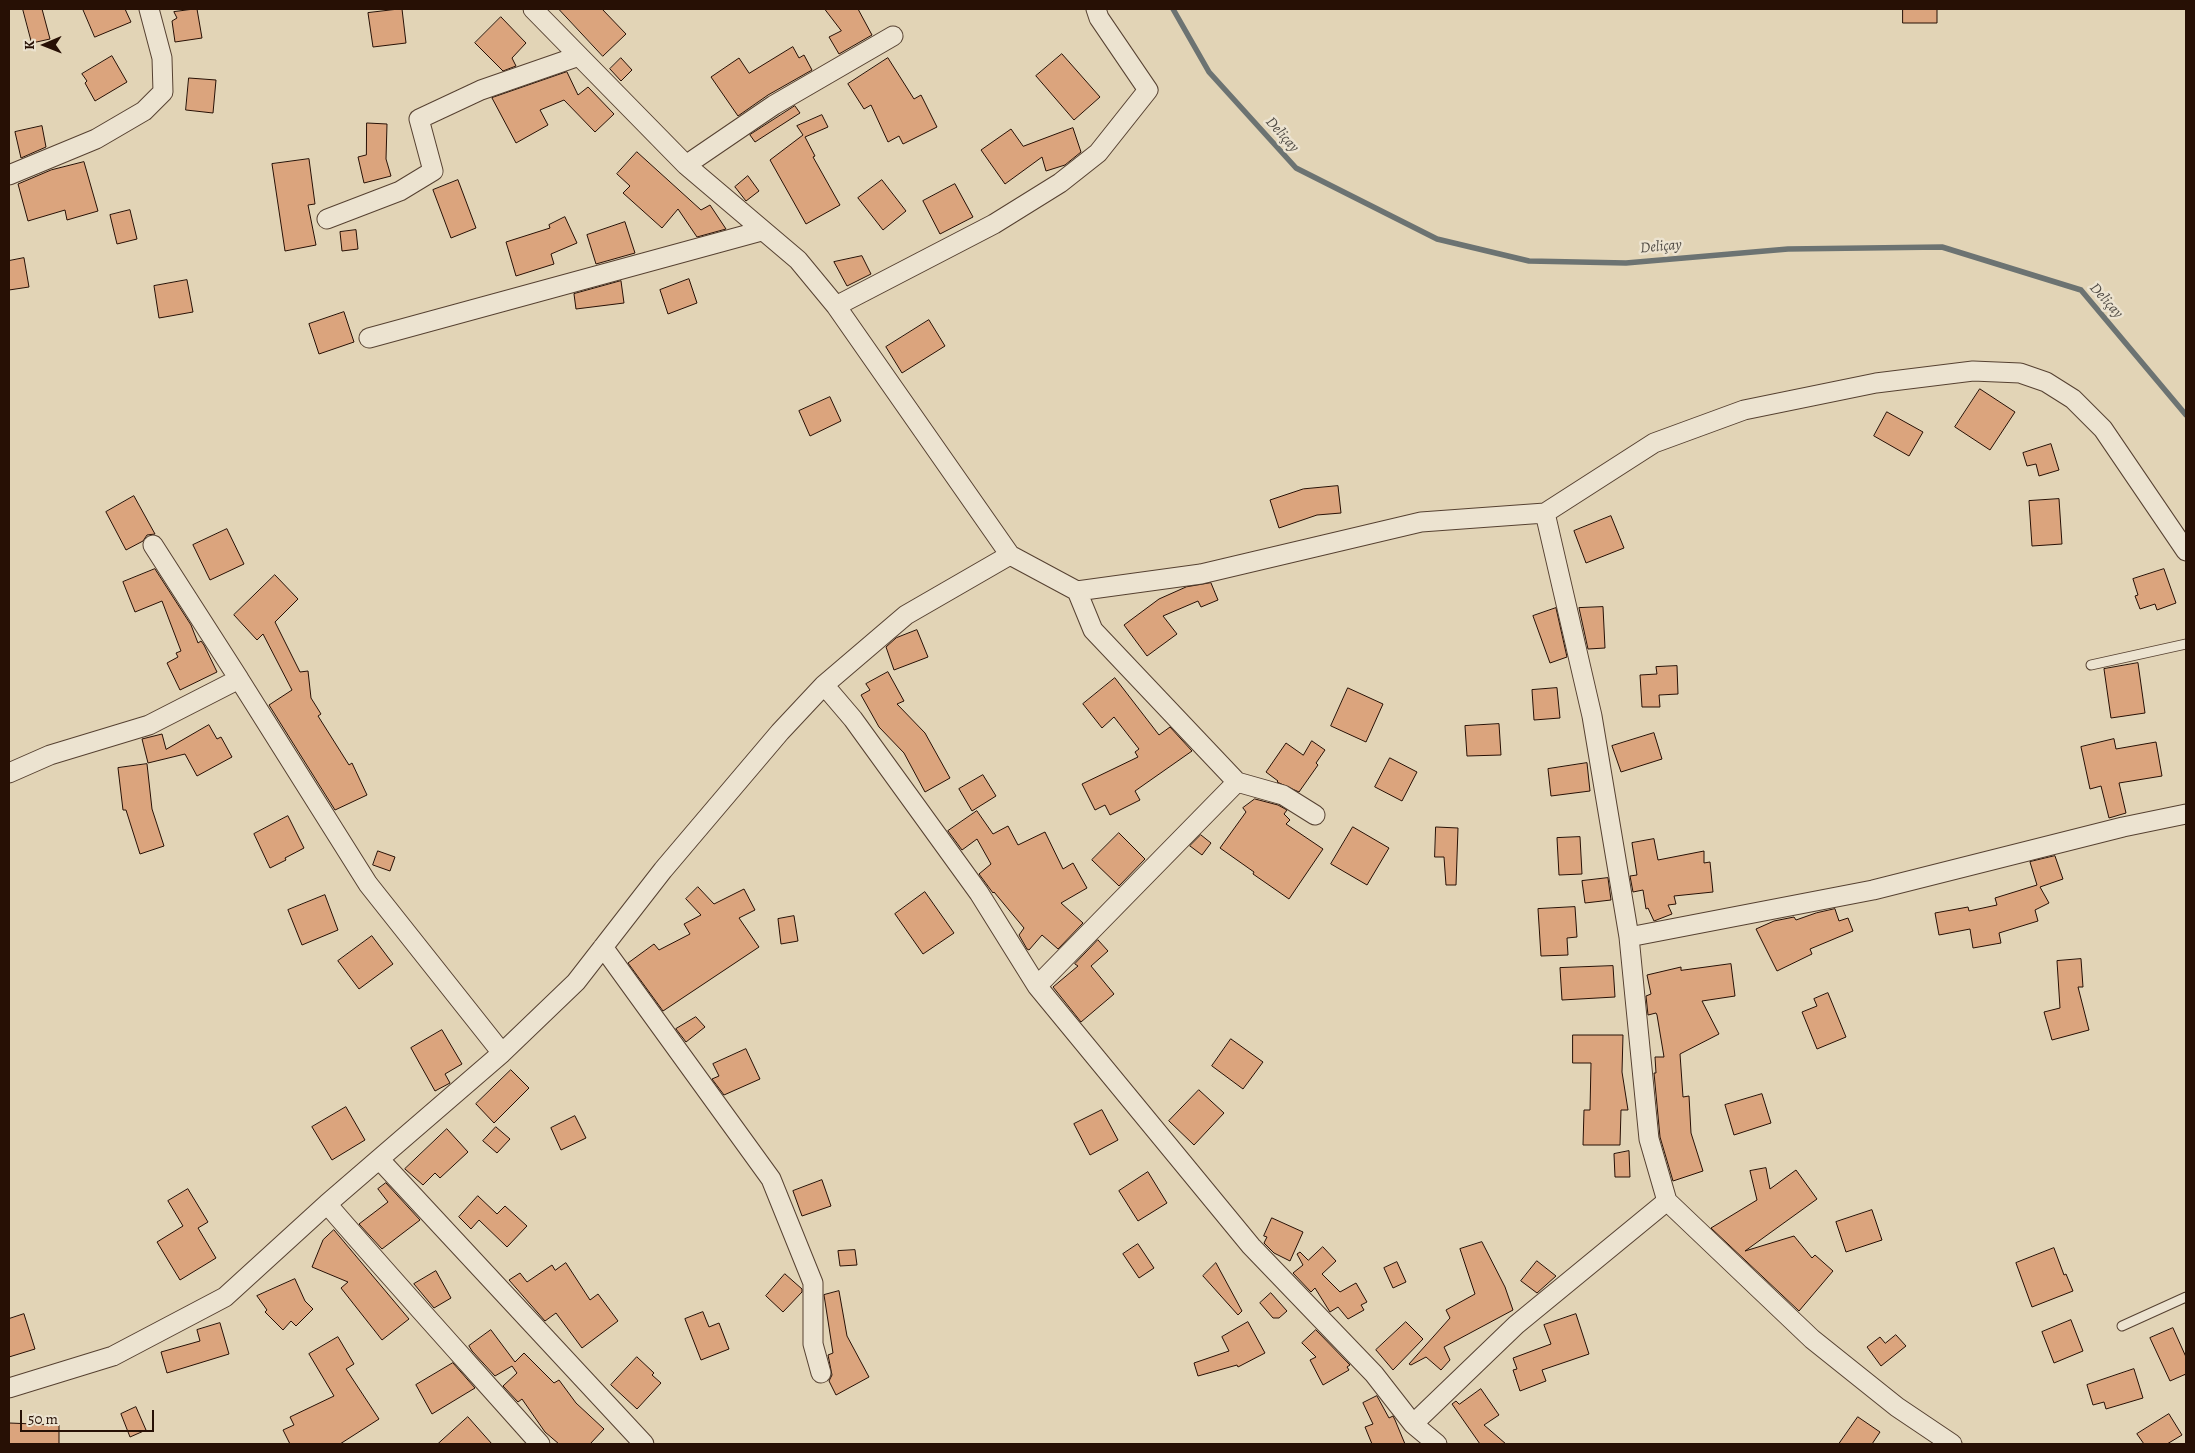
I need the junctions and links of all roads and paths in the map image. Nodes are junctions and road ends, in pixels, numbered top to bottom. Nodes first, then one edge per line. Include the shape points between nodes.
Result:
1 (149, 9) edge
2 (533, 9) edge
3 (1096, 9) edge
4 (893, 36) dead end
5 (579, 56) junction
6 (686, 165) junction
7 (9, 175) edge
8 (327, 219) dead end
9 (761, 232) junction
10 (836, 306) junction
11 (369, 338) dead end
12 (1545, 513) junction
13 (153, 545) dead end
14 (2186, 551) edge
15 (1010, 555) junction
16 (1077, 591) junction
17 (2186, 644) edge
18 (2091, 665) dead end
19 (239, 679) junction
20 (824, 686) junction
21 (9, 772) edge
22 (1236, 782) junction
23 (2186, 814) edge
24 (1315, 815) dead end
25 (1629, 937) junction
26 (603, 947) junction
27 (1037, 986) junction
28 (502, 1053) junction
29 (379, 1159) junction
30 (1667, 1201) junction
31 (328, 1204) junction
32 (2186, 1298) edge
33 (2122, 1326) dead end
34 (821, 1373) dead end
35 (9, 1388) edge
36 (1413, 1424) junction
37 (540, 1444) edge
38 (644, 1444) edge
39 (1437, 1444) edge
40 (1952, 1444) edge

1 - 7 street via 162,58 164,92 144,111 96,139
2 - 5 street
3 - 10 street via 1148,90 1098,153 1060,183 994,224
4 - 6 street via 774,105
5 - 6 street
5 - 8 street via 481,90 419,119 433,171 400,191
6 - 9 street
9 - 10 street via 798,260
9 - 11 street
10 - 15 street
12 - 14 street via 1654,443 1744,410 1876,382 1973,371 2020,373 2046,382 2073,400 2103,429
12 - 16 street via 1421,522 1201,574
12 - 25 street via 1592,716
13 - 19 street
15 - 16 street
15 - 20 street via 906,615
16 - 22 street via 1094,630
17 - 18 lane
19 - 21 street via 150,725 50,755
19 - 28 street via 368,884
20 - 26 street via 755,761
20 - 27 street via 853,719 973,885
22 - 24 street via 1283,795
22 - 27 street
23 - 25 street via 1873,890
25 - 30 street via 1649,1139
26 - 28 street via 576,982
26 - 34 street via 771,1179 813,1283 813,1344
27 - 36 street via 1251,1246 1374,1374
28 - 29 street
29 - 31 street
29 - 38 street
30 - 36 street via 1516,1325
30 - 40 street via 1812,1339 1897,1407
31 - 35 street via 225,1297 113,1356
31 - 37 street
32 - 33 lane
36 - 39 street

